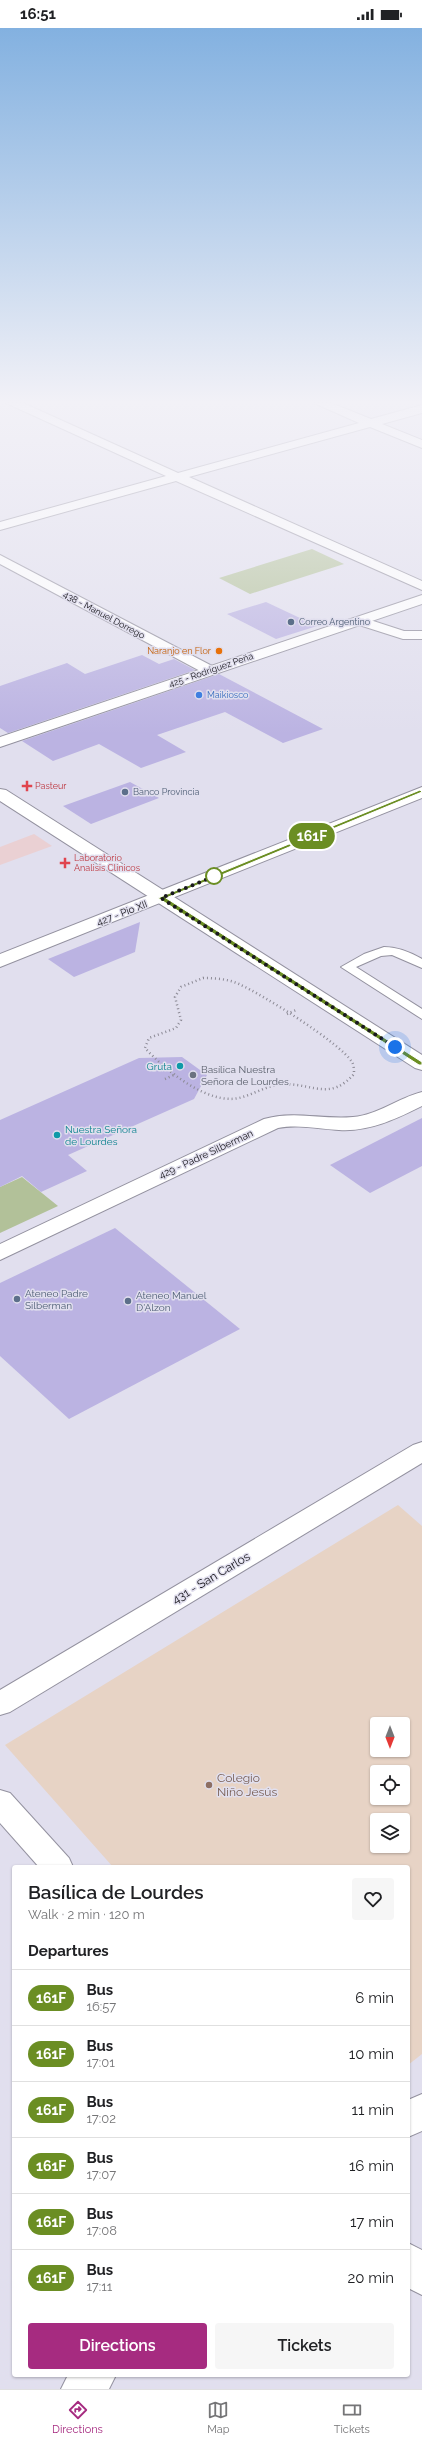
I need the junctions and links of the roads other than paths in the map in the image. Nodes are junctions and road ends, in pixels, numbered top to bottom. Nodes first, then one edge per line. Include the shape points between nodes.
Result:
1 (47, 513) edge
2 (257, 513) edge
3 (0, 526) edge
4 (0, 560) edge
5 (422, 586) edge
6 (422, 599) edge
7 (361, 620) junction
8 (422, 634) edge
9 (403, 636) junction
10 (422, 645) edge
11 (209, 670) junction
12 (0, 742) edge
13 (422, 792) edge
14 (0, 794) edge
15 (161, 898) junction
16 (0, 961) edge
17 (422, 964) edge
18 (422, 1015) edge
19 (420, 1061) edge
20 (422, 1098) edge
21 (0, 1252) edge
22 (422, 1451) edge
23 (0, 1704) edge
24 (0, 1802) edge
25 (56, 1865) edge
26 (422, 2110) edge
27 (410, 2119) edge
28 (410, 2263) edge
29 (422, 2277) edge
30 (95, 2377) edge
31 (80, 2389) edge

1 - 3 street
2 - 5 street
4 - 11 street, 438 - Manuel Dorrego
6 - 7 street, 425 - Rodríguez Peña
7 - 9 street
7 - 11 street, 425 - Rodríguez Peña
8 - 9 street
9 - 10 street
11 - 12 street, 425 - Rodríguez Peña
13 - 15 street, 427 - Pío XII
14 - 15 street
15 - 16 street, 427 - Pío XII
15 - 19 street
17 - 18 lane via 405,954 384,950 347,967
20 - 21 street, 429 - Padre Silberman via 377,1120 340,1124 287,1119 271,1123
22 - 23 street, 431 - San Carlos
24 - 25 street
26 - 27 street
28 - 29 street
30 - 31 street

